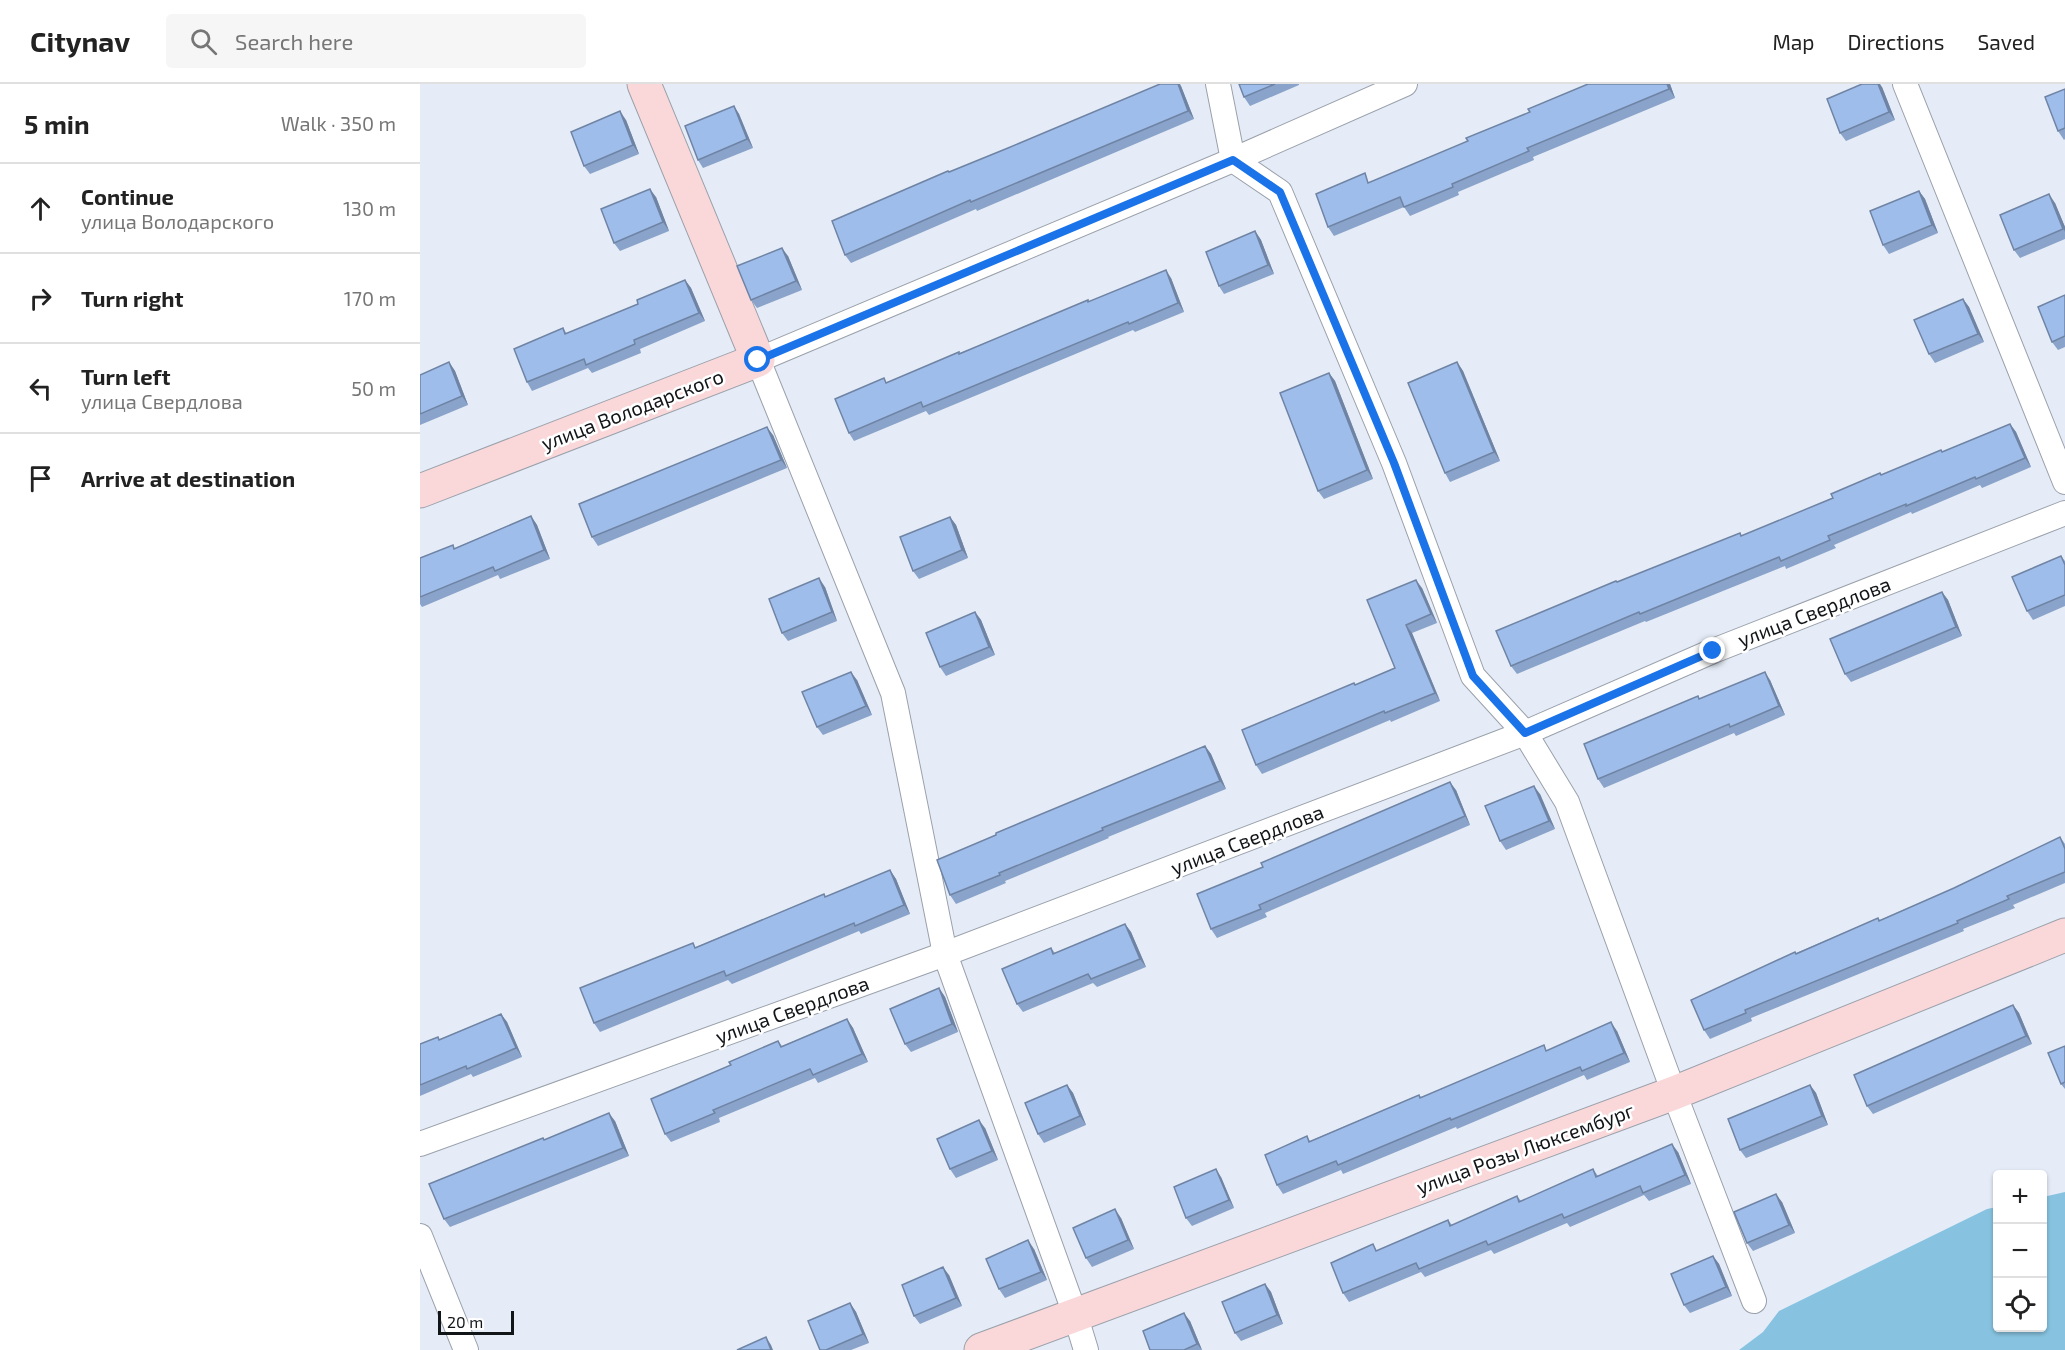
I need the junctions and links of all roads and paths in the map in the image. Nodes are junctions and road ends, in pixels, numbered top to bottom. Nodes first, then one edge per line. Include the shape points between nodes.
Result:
1 (644, 84) edge
2 (1218, 84) edge
3 (1406, 84) edge
4 (1905, 84) edge
5 (1233, 160) junction
6 (758, 360) junction
7 (2065, 482) edge
8 (420, 491) edge
9 (2065, 513) edge
10 (1525, 733) junction
11 (2065, 935) edge
12 (945, 954) junction
13 (1674, 1093) junction
14 (420, 1144) edge
15 (420, 1236) edge
16 (1754, 1301) dead end
17 (1075, 1314) junction
18 (466, 1350) edge
19 (981, 1350) edge
20 (1086, 1350) edge

1 - 6 street
2 - 5 street
3 - 5 street, улица Володарского
4 - 7 street
5 - 6 street, улица Володарского
5 - 10 street via 1280,192 1394,463 1473,676
6 - 8 street, улица Володарского
6 - 12 street via 893,693
9 - 10 street, улица Свердлова via 1713,651
10 - 12 street, улица Свердлова
10 - 13 street via 1567,802
11 - 13 street, улица Розы Люксембург
12 - 14 street, улица Свердлова
12 - 17 street
13 - 16 street
13 - 17 street, улица Розы Люксембург
15 - 18 street
17 - 19 street, улица Розы Люксембург
17 - 20 street

